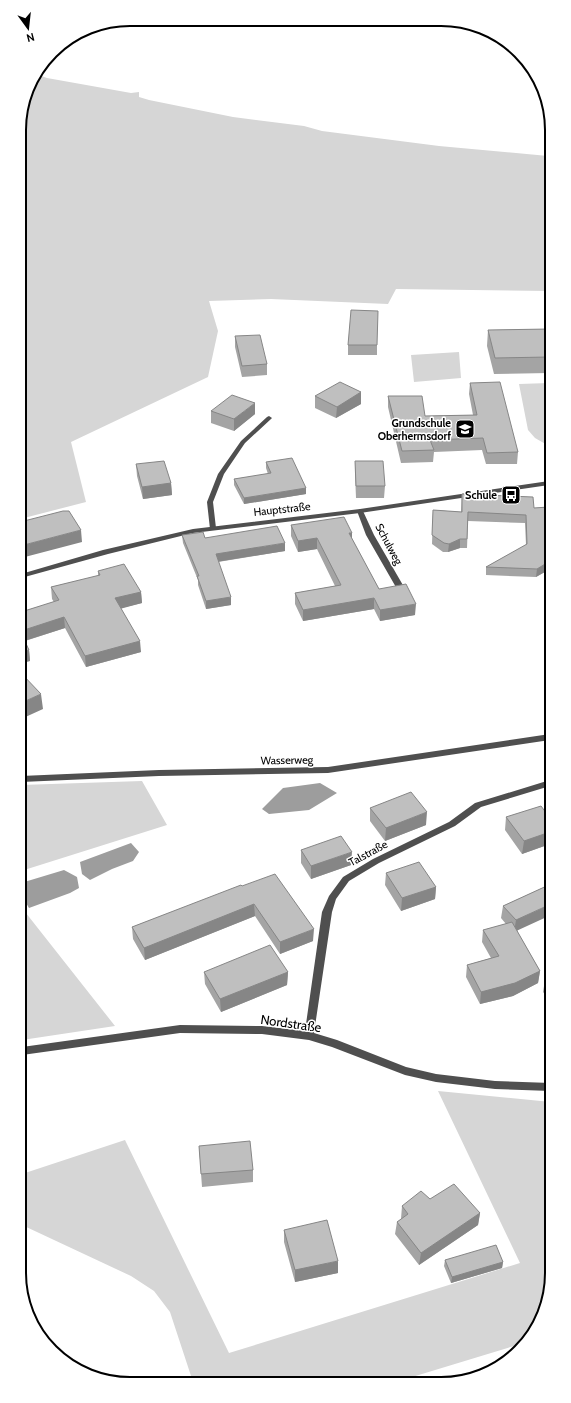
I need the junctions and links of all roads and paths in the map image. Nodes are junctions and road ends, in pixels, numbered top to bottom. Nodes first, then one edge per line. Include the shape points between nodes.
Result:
1 (269, 418) dead end
2 (545, 484) edge
3 (360, 511) junction
4 (212, 528) junction
5 (26, 575) edge
6 (400, 587) edge
7 (545, 738) edge
8 (26, 779) edge
9 (545, 784) edge
10 (309, 1036) junction
11 (26, 1050) edge
12 (545, 1087) edge

1 - 4 street via 243,442 221,474 210,502
2 - 3 street, Hauptstraße
3 - 4 street, Hauptstraße
3 - 6 street, Schulweg via 370,535
4 - 5 street, Hauptstraße via 106,552
7 - 8 street, Wasserweg via 328,770
9 - 10 street, Talstraße via 478,805 452,824 376,861 346,879 332,898 328,912
10 - 11 street, Nordstraße via 262,1030 180,1029
10 - 12 street, Nordstraße via 405,1071 436,1078 495,1085

